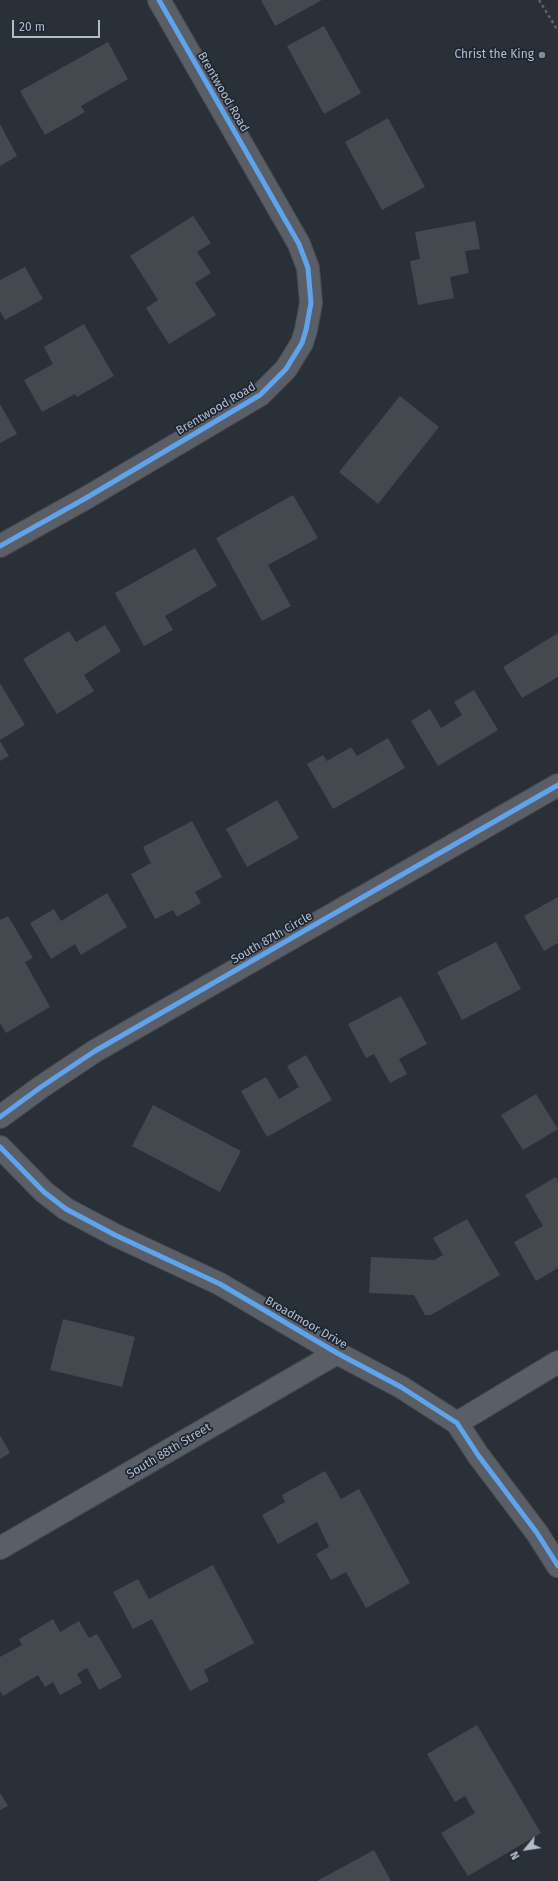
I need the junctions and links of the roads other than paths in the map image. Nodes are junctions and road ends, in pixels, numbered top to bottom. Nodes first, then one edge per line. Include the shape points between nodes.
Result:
1 (159, 0) edge
2 (0, 546) edge
3 (558, 786) edge
4 (0, 1117) edge
5 (0, 1147) edge
6 (337, 1353) junction
7 (558, 1362) edge
8 (457, 1423) junction
9 (0, 1548) edge
10 (558, 1566) edge

1 - 2 street, Brentwood Road via 299,244 308,268 312,303 306,330 302,343 286,369 260,395
3 - 4 street, South 87th Circle via 95,1051
5 - 6 street, Broadmoor Drive via 44,1192 66,1209 220,1284
6 - 8 street, Broadmoor Drive via 401,1387
6 - 9 street, South 88th Street
7 - 8 street
8 - 10 street, Broadmoor Drive

